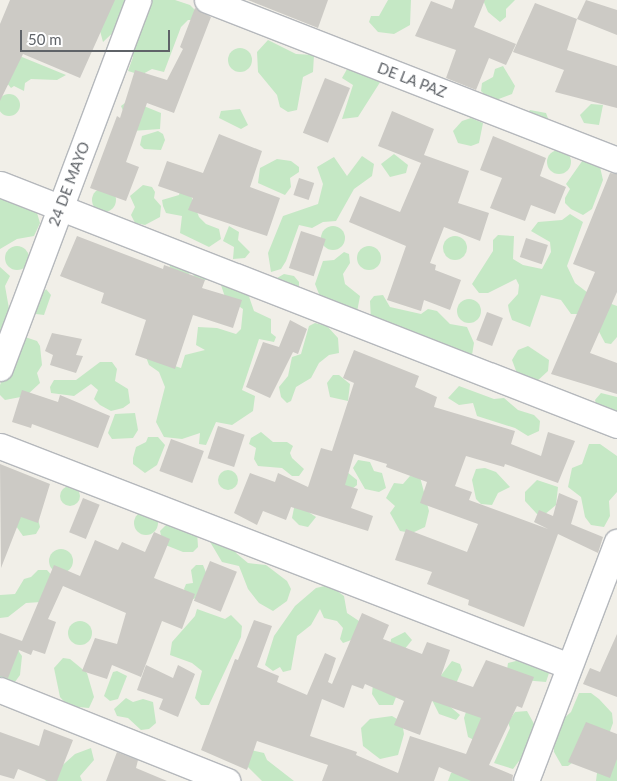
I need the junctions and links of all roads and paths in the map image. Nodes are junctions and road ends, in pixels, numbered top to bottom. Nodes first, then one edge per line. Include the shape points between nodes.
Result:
1 (138, 0) edge
2 (207, 0) edge
3 (617, 160) edge
4 (0, 184) edge
5 (60, 208) junction
6 (0, 368) edge
7 (617, 425) edge
8 (0, 446) edge
9 (617, 542) edge
10 (569, 666) junction
11 (0, 690) edge
12 (228, 781) edge
13 (526, 781) edge

1 - 5 street, 24 DE MAYO
2 - 3 street, DE LA PAZ
4 - 5 street
5 - 6 street, 24 DE MAYO
5 - 7 street
8 - 10 street
9 - 10 street
10 - 13 street
11 - 12 street

